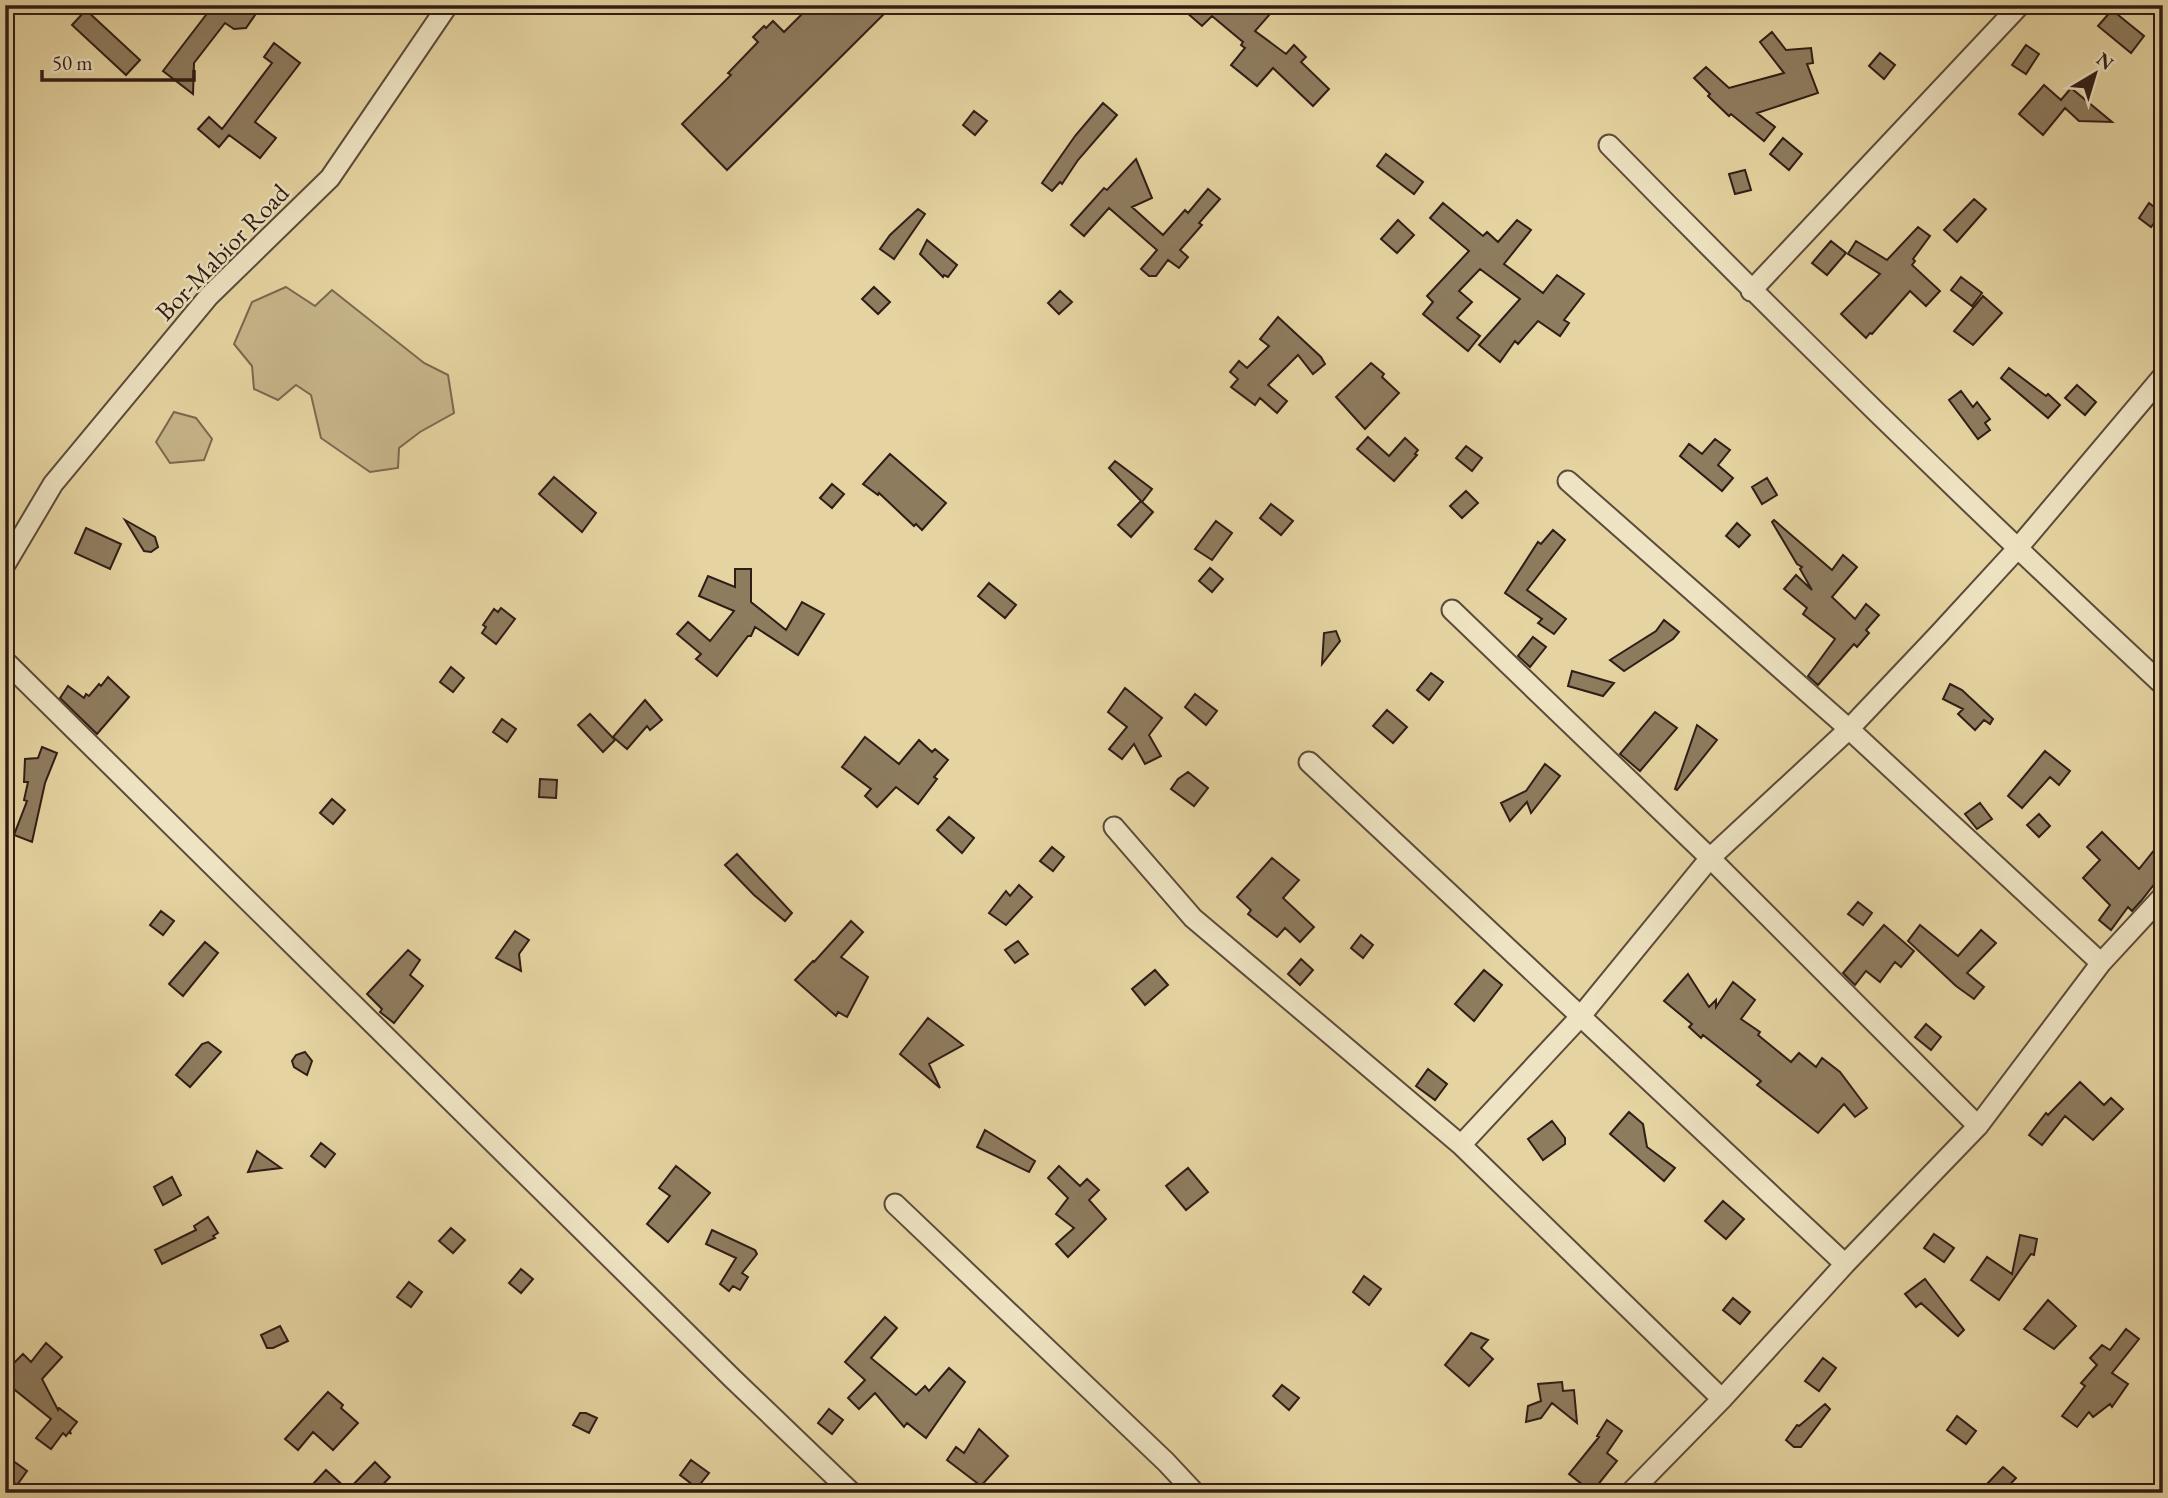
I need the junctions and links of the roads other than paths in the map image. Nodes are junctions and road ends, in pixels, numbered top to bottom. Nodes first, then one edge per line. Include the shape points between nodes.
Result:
1 (448, 5) edge
2 (2020, 5) edge
3 (1609, 145) dead end
4 (1751, 291) junction
5 (2163, 376) edge
6 (1568, 481) dead end
7 (2017, 549) junction
8 (5, 565) edge
9 (1452, 610) dead end
10 (5, 661) edge
11 (2163, 685) edge
12 (1849, 729) junction
13 (1310, 762) dead end
14 (1114, 827) dead end
15 (1710, 858) junction
16 (2163, 896) edge
17 (2102, 963) junction
18 (1580, 1017) junction
19 (1978, 1126) junction
20 (1461, 1145) junction
21 (895, 1204) dead end
22 (1845, 1264) junction
23 (1722, 1399) junction
24 (852, 1493) edge
25 (1195, 1493) edge
26 (1630, 1493) edge

1 - 8 street, Bor-Mabior Road via 330,178 209,296 53,484
2 - 4 street
3 - 4 street
4 - 7 street
5 - 7 street
6 - 12 street
7 - 11 street
7 - 12 street
9 - 15 street
10 - 24 street
12 - 15 street
12 - 17 street
13 - 18 street
14 - 20 street via 1193,918
15 - 18 street
15 - 19 street
16 - 17 street
17 - 19 street
18 - 20 street
18 - 22 street
19 - 22 street
20 - 23 street
21 - 25 street
22 - 23 street
23 - 26 street

